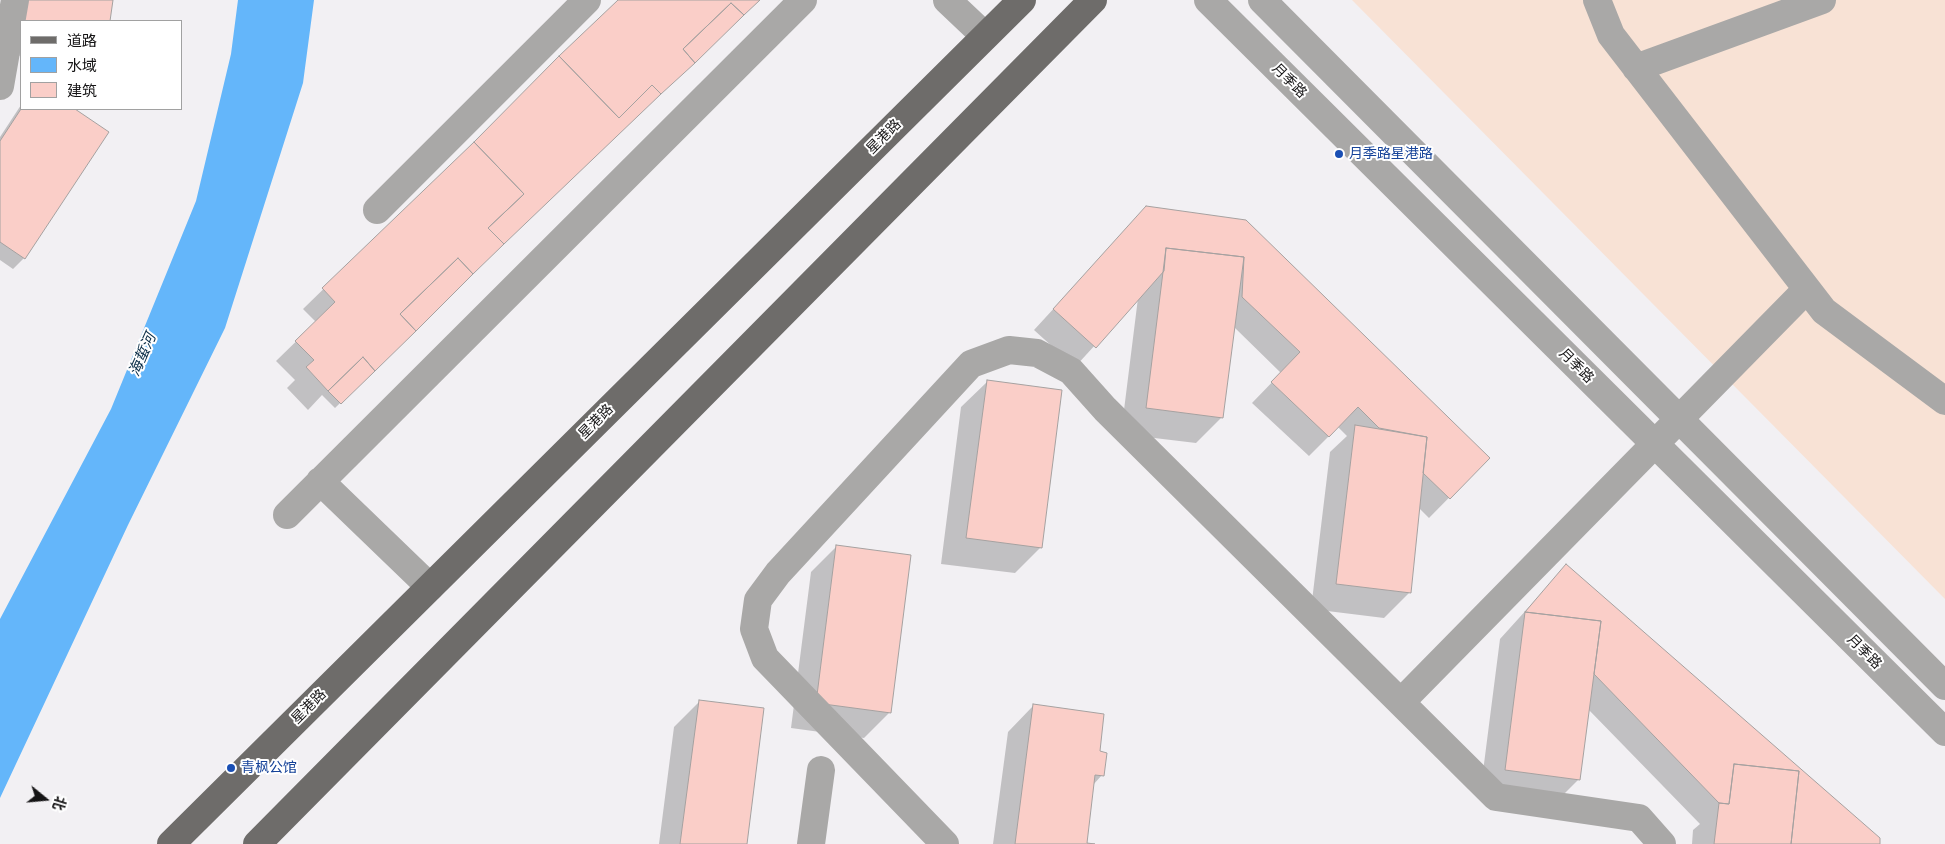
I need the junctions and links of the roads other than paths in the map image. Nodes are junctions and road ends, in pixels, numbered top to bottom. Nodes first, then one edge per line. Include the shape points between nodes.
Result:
1 (14, 0) edge
2 (587, 0) edge
3 (803, 0) edge
4 (947, 0) edge
5 (1022, 0) edge
6 (1093, 0) edge
7 (1208, 0) edge
8 (1262, 0) edge
9 (1597, 0) edge
10 (1822, 0) edge
11 (986, 36) junction
12 (1636, 68) junction
13 (0, 86) edge
14 (377, 210) dead end
15 (1807, 288) junction
16 (1945, 401) edge
17 (1679, 419) junction
18 (1655, 444) junction
19 (320, 481) junction
20 (286, 515) dead end
21 (430, 587) junction
22 (1945, 686) edge
23 (1401, 702) junction
24 (1945, 732) edge
25 (821, 770) dead end
26 (171, 844) edge
27 (257, 844) edge
28 (811, 844) edge
29 (945, 844) edge
30 (1662, 844) edge

1 - 13 street
2 - 14 street
3 - 19 street
4 - 11 street
5 - 11 main road, 星港路
6 - 27 main road
7 - 18 street, 月季路
8 - 17 street
9 - 12 street via 1610,35
10 - 12 street
11 - 21 main road, 星港路
12 - 15 street
15 - 16 street via 1824,311
15 - 17 street
17 - 18 street
17 - 22 street
18 - 23 street
18 - 24 street, 月季路
19 - 20 street
19 - 21 street
21 - 26 main road, 星港路
23 - 29 street via 1105,409 1071,371 1037,353 1009,350 971,364 778,573 758,600 754,629 765,658
23 - 30 street via 1496,797 1639,818
25 - 28 street

